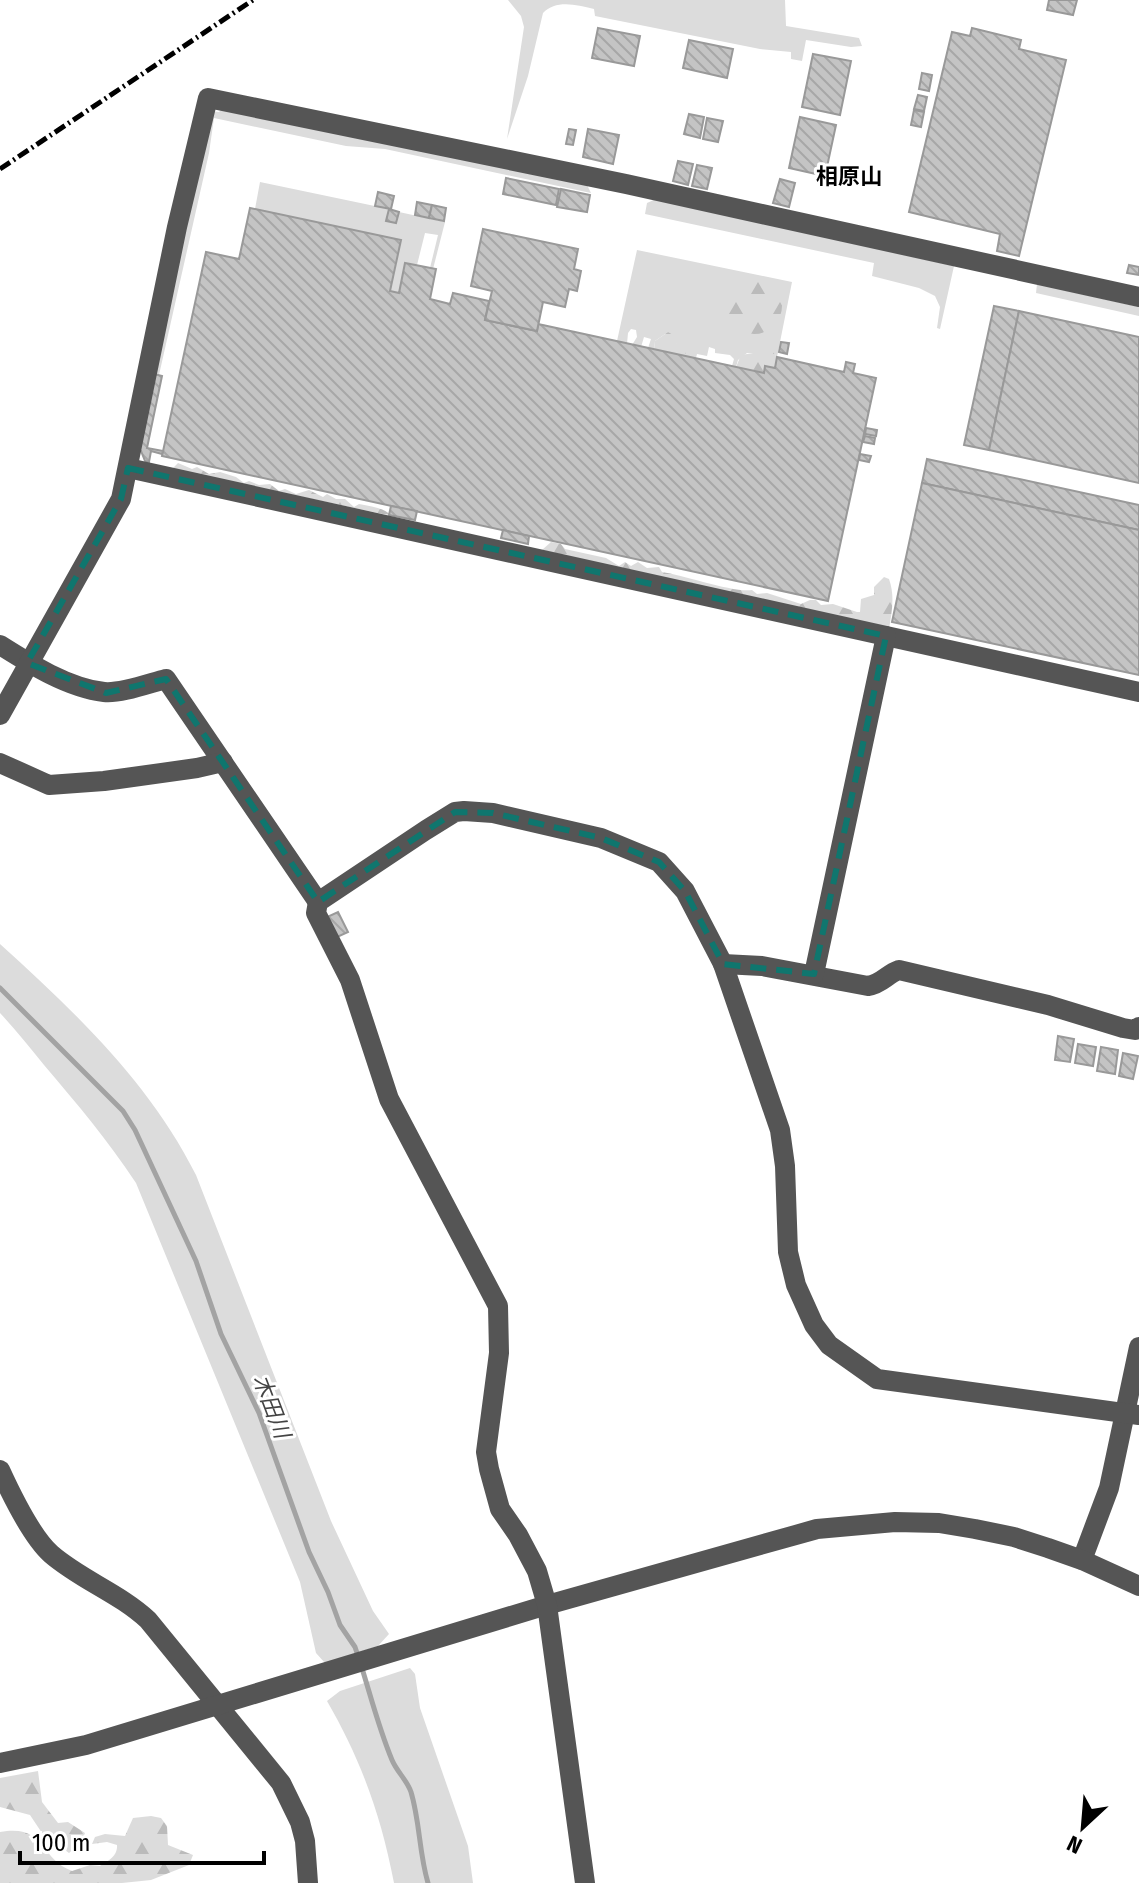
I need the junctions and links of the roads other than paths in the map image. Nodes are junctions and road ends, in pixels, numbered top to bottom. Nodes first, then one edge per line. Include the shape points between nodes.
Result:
1 (1139, 297) edge
2 (128, 468) junction
3 (886, 636) junction
4 (0, 645) edge
5 (27, 663) junction
6 (1139, 692) edge
7 (0, 715) edge
8 (223, 762) junction
9 (0, 763) edge
10 (318, 902) junction
11 (723, 964) junction
12 (814, 974) junction
13 (1139, 1027) edge
14 (1139, 1347) edge
15 (1131, 1413) edge
16 (0, 1470) edge
17 (1082, 1560) junction
18 (1139, 1586) edge
19 (547, 1605) junction
20 (217, 1705) junction
21 (0, 1763) edge
22 (308, 1883) edge
23 (585, 1883) edge

1 - 2 street via 208,98
2 - 3 street
2 - 5 street via 121,499
3 - 6 street
3 - 12 street
4 - 5 street
5 - 7 street
5 - 8 street via 106,693 166,679
8 - 9 street via 49,785
8 - 10 street
10 - 11 street via 455,812 493,813 601,838 659,862 685,891
10 - 19 street via 316,913 350,980 389,1099 498,1306 499,1353 486,1452 500,1509 537,1571
11 - 12 street
11 - 15 street via 780,1130 788,1252 796,1285 829,1345 877,1379
12 - 13 street via 868,986 899,970 1123,1028
14 - 15 street
15 - 17 street
16 - 20 street via 47,1550 139,1611
17 - 18 street
17 - 19 street via 1014,1537 951,1525 856,1524 785,1536
19 - 20 street
19 - 23 street
20 - 21 street via 86,1745
20 - 22 street via 293,1804 305,1841

